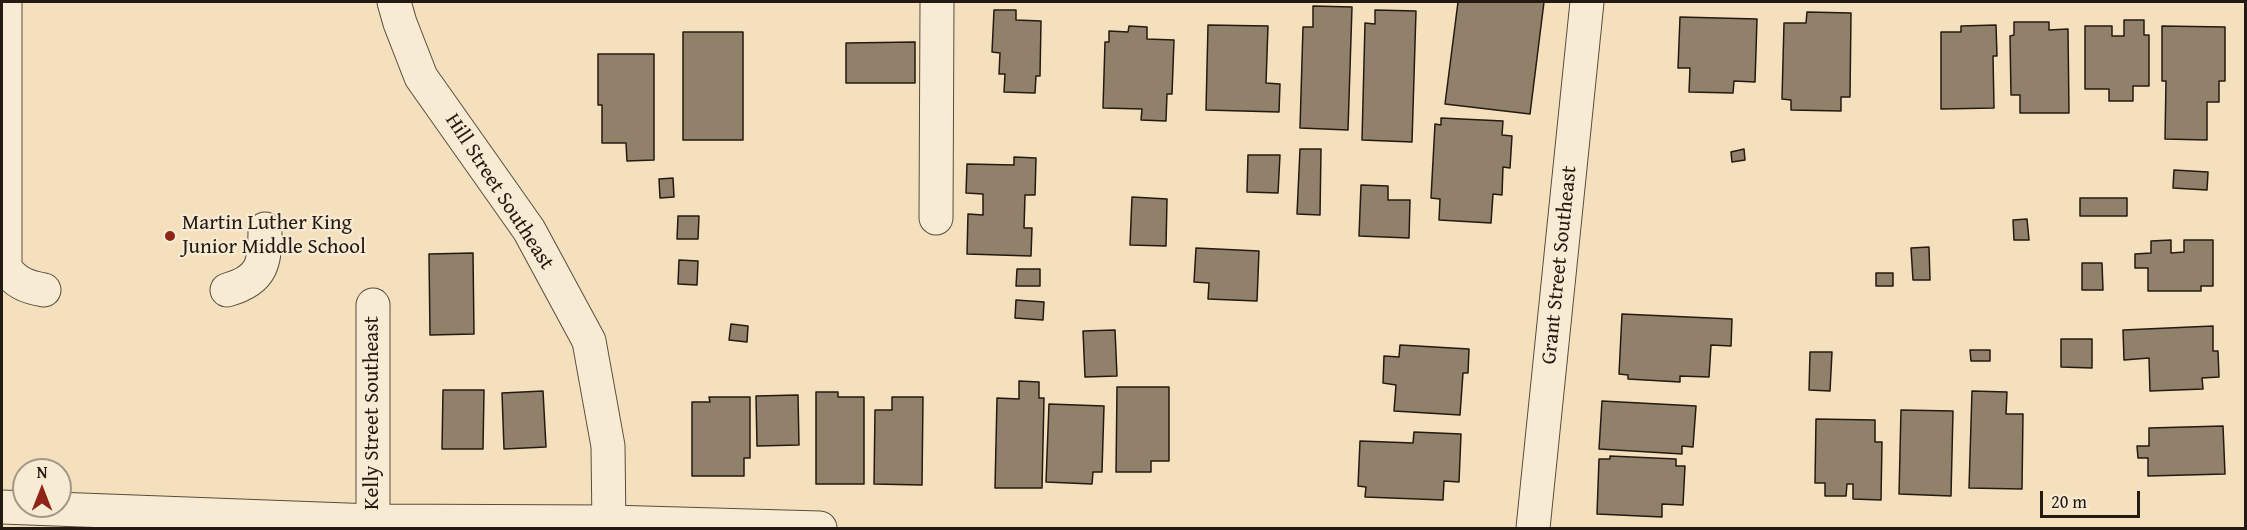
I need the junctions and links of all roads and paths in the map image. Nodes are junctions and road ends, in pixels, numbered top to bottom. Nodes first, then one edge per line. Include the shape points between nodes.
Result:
1 (5, 2) edge
2 (394, 2) edge
3 (937, 2) edge
4 (1587, 2) edge
5 (936, 218) dead end
6 (265, 229) dead end
7 (44, 290) dead end
8 (227, 290) dead end
9 (373, 305) dead end
10 (2, 507) edge
11 (373, 521) junction
12 (609, 525) edge
13 (820, 528) edge
14 (1533, 528) edge

1 - 7 street via 5,268 13,279 27,287
2 - 12 street, Hill Street Southeast via 421,77 529,230 589,341 608,446
3 - 5 street
4 - 14 street, Grant Street Southeast
6 - 8 street via 265,249 258,273 244,285
9 - 11 street, Kelly Street Southeast
10 - 11 street
11 - 12 street
12 - 13 street

